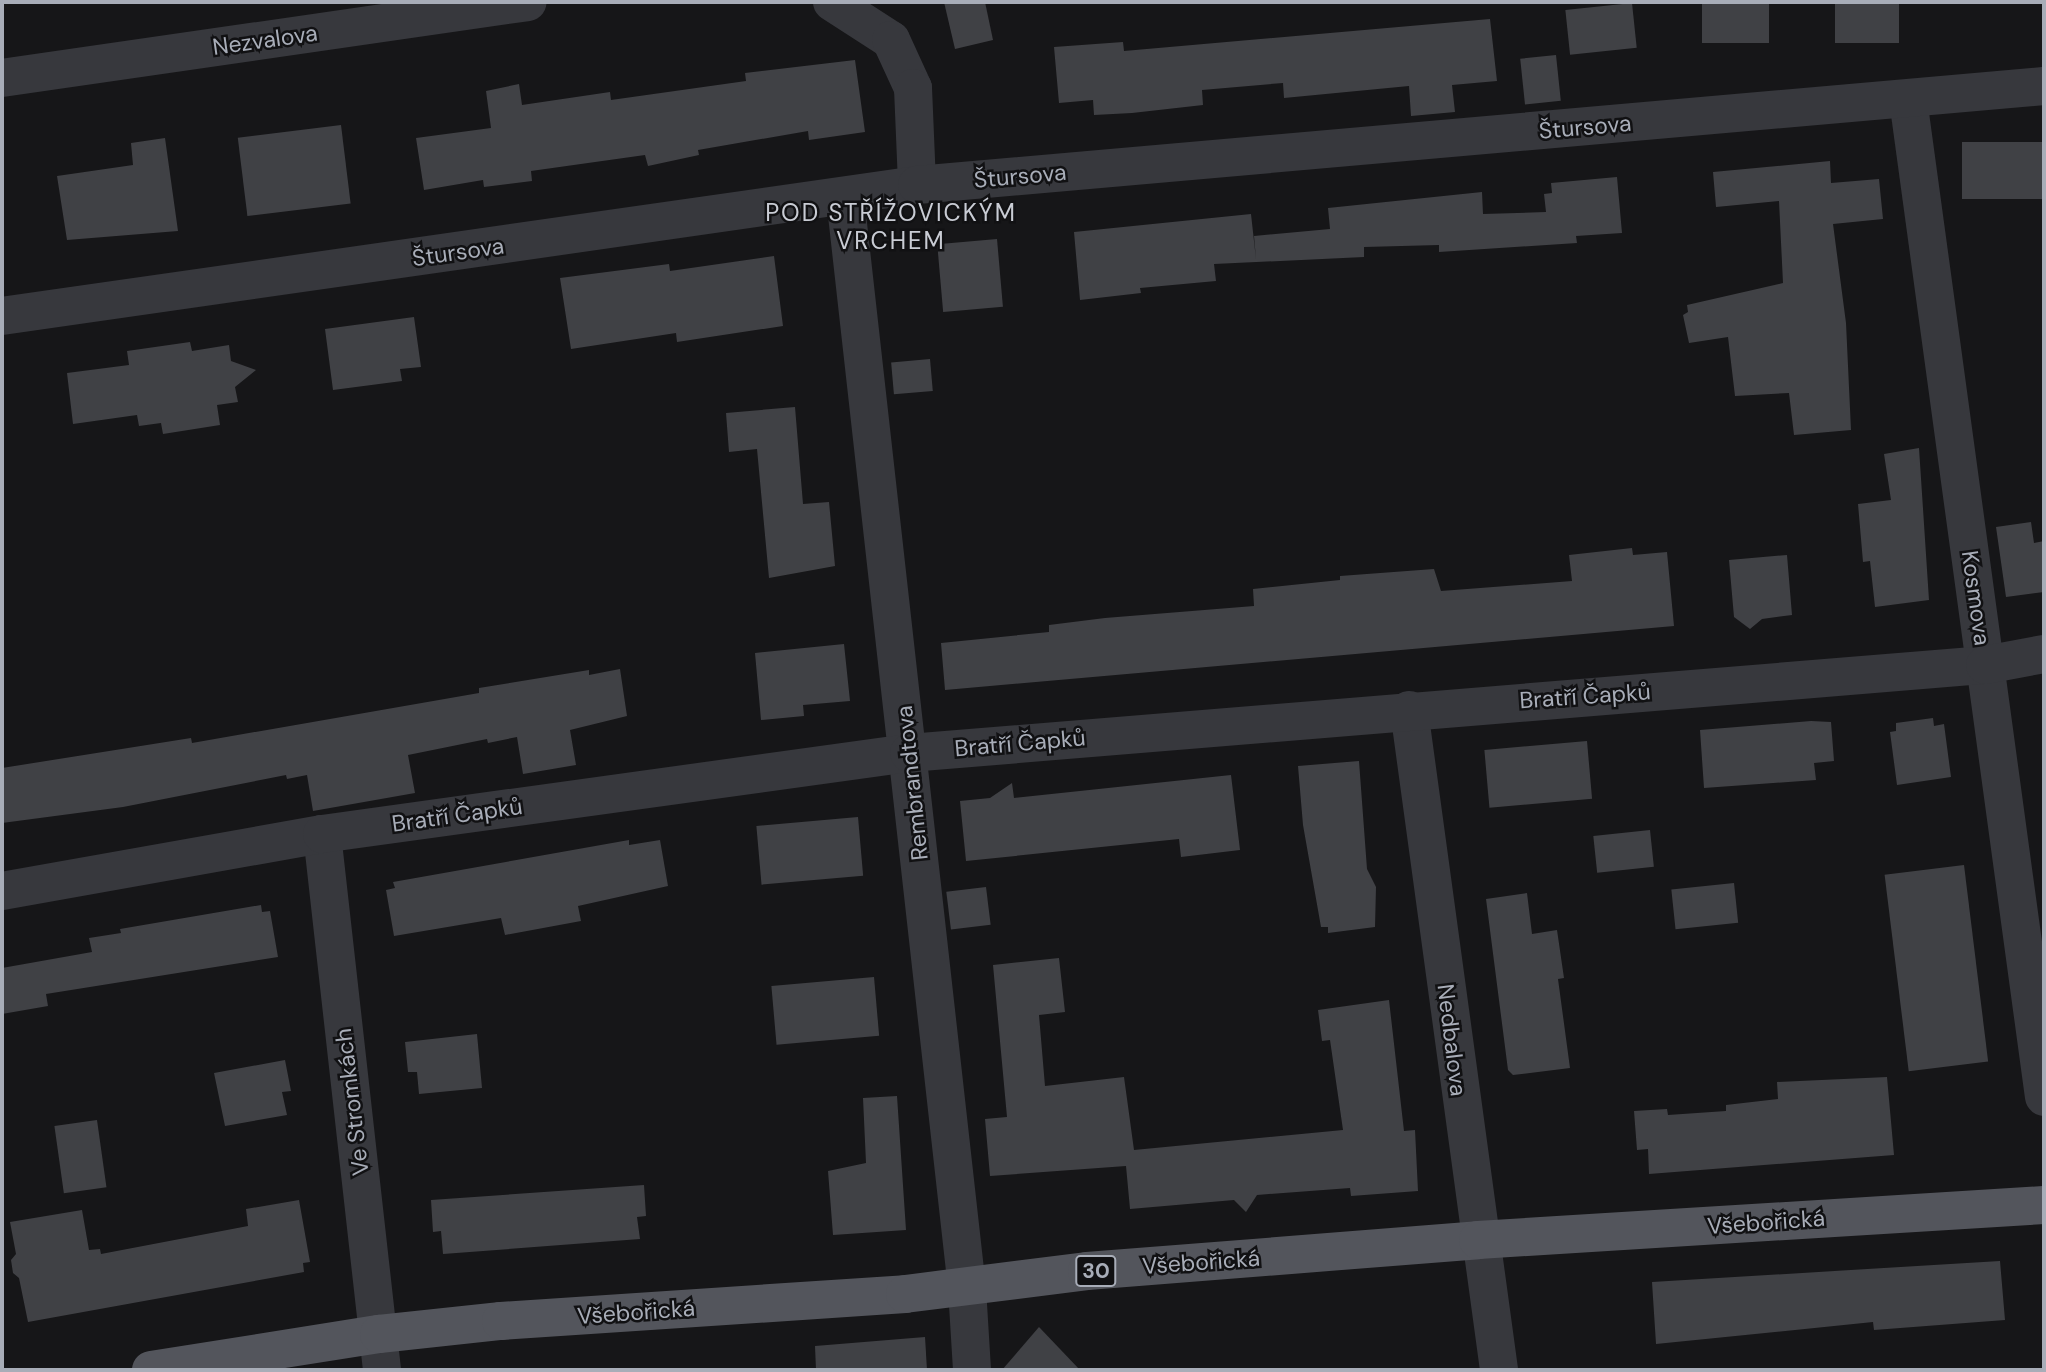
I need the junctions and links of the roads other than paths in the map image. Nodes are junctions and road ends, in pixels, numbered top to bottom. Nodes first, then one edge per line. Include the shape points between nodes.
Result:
1 (528, 2) edge
2 (832, 2) edge
3 (2, 78) edge
4 (2044, 86) edge
5 (1908, 99) junction
6 (917, 184) junction
7 (845, 197) junction
8 (2, 316) edge
9 (2044, 654) edge
10 (1985, 665) junction
11 (1409, 710) junction
12 (909, 753) junction
13 (322, 834) junction
14 (2, 891) edge
15 (2044, 1097) edge
16 (2044, 1205) edge
17 (1478, 1240) junction
18 (967, 1288) junction
19 (380, 1352) edge
20 (151, 1370) edge
21 (972, 1370) edge
22 (1499, 1370) edge

1 - 3 street, Nezvalova
2 - 6 street via 891,40 897,52 913,88
4 - 5 street, Štursova
5 - 6 street, Štursova
5 - 10 street, Kosmova
6 - 7 street, Štursova
7 - 8 street, Štursova
7 - 12 street, Rembrandtova
9 - 10 street, Bratří Čapků
10 - 11 street, Bratří Čapků
10 - 15 street, Kosmova
11 - 12 street, Bratří Čapků
11 - 17 street, Nedbalova
12 - 13 street, Bratří Čapků
12 - 18 street, Rembrandtova
13 - 14 street, Bratří Čapků
13 - 19 street, Ve Stromkách
16 - 17 main road, Všebořická / 30
17 - 18 main road, Všebořická / 30 via 1087,1271
17 - 22 street, Nedbalova
18 - 19 main road, Všebořická / 30 via 501,1321
18 - 21 street, Rembrandtova
19 - 20 main road, Všebořická / 30

